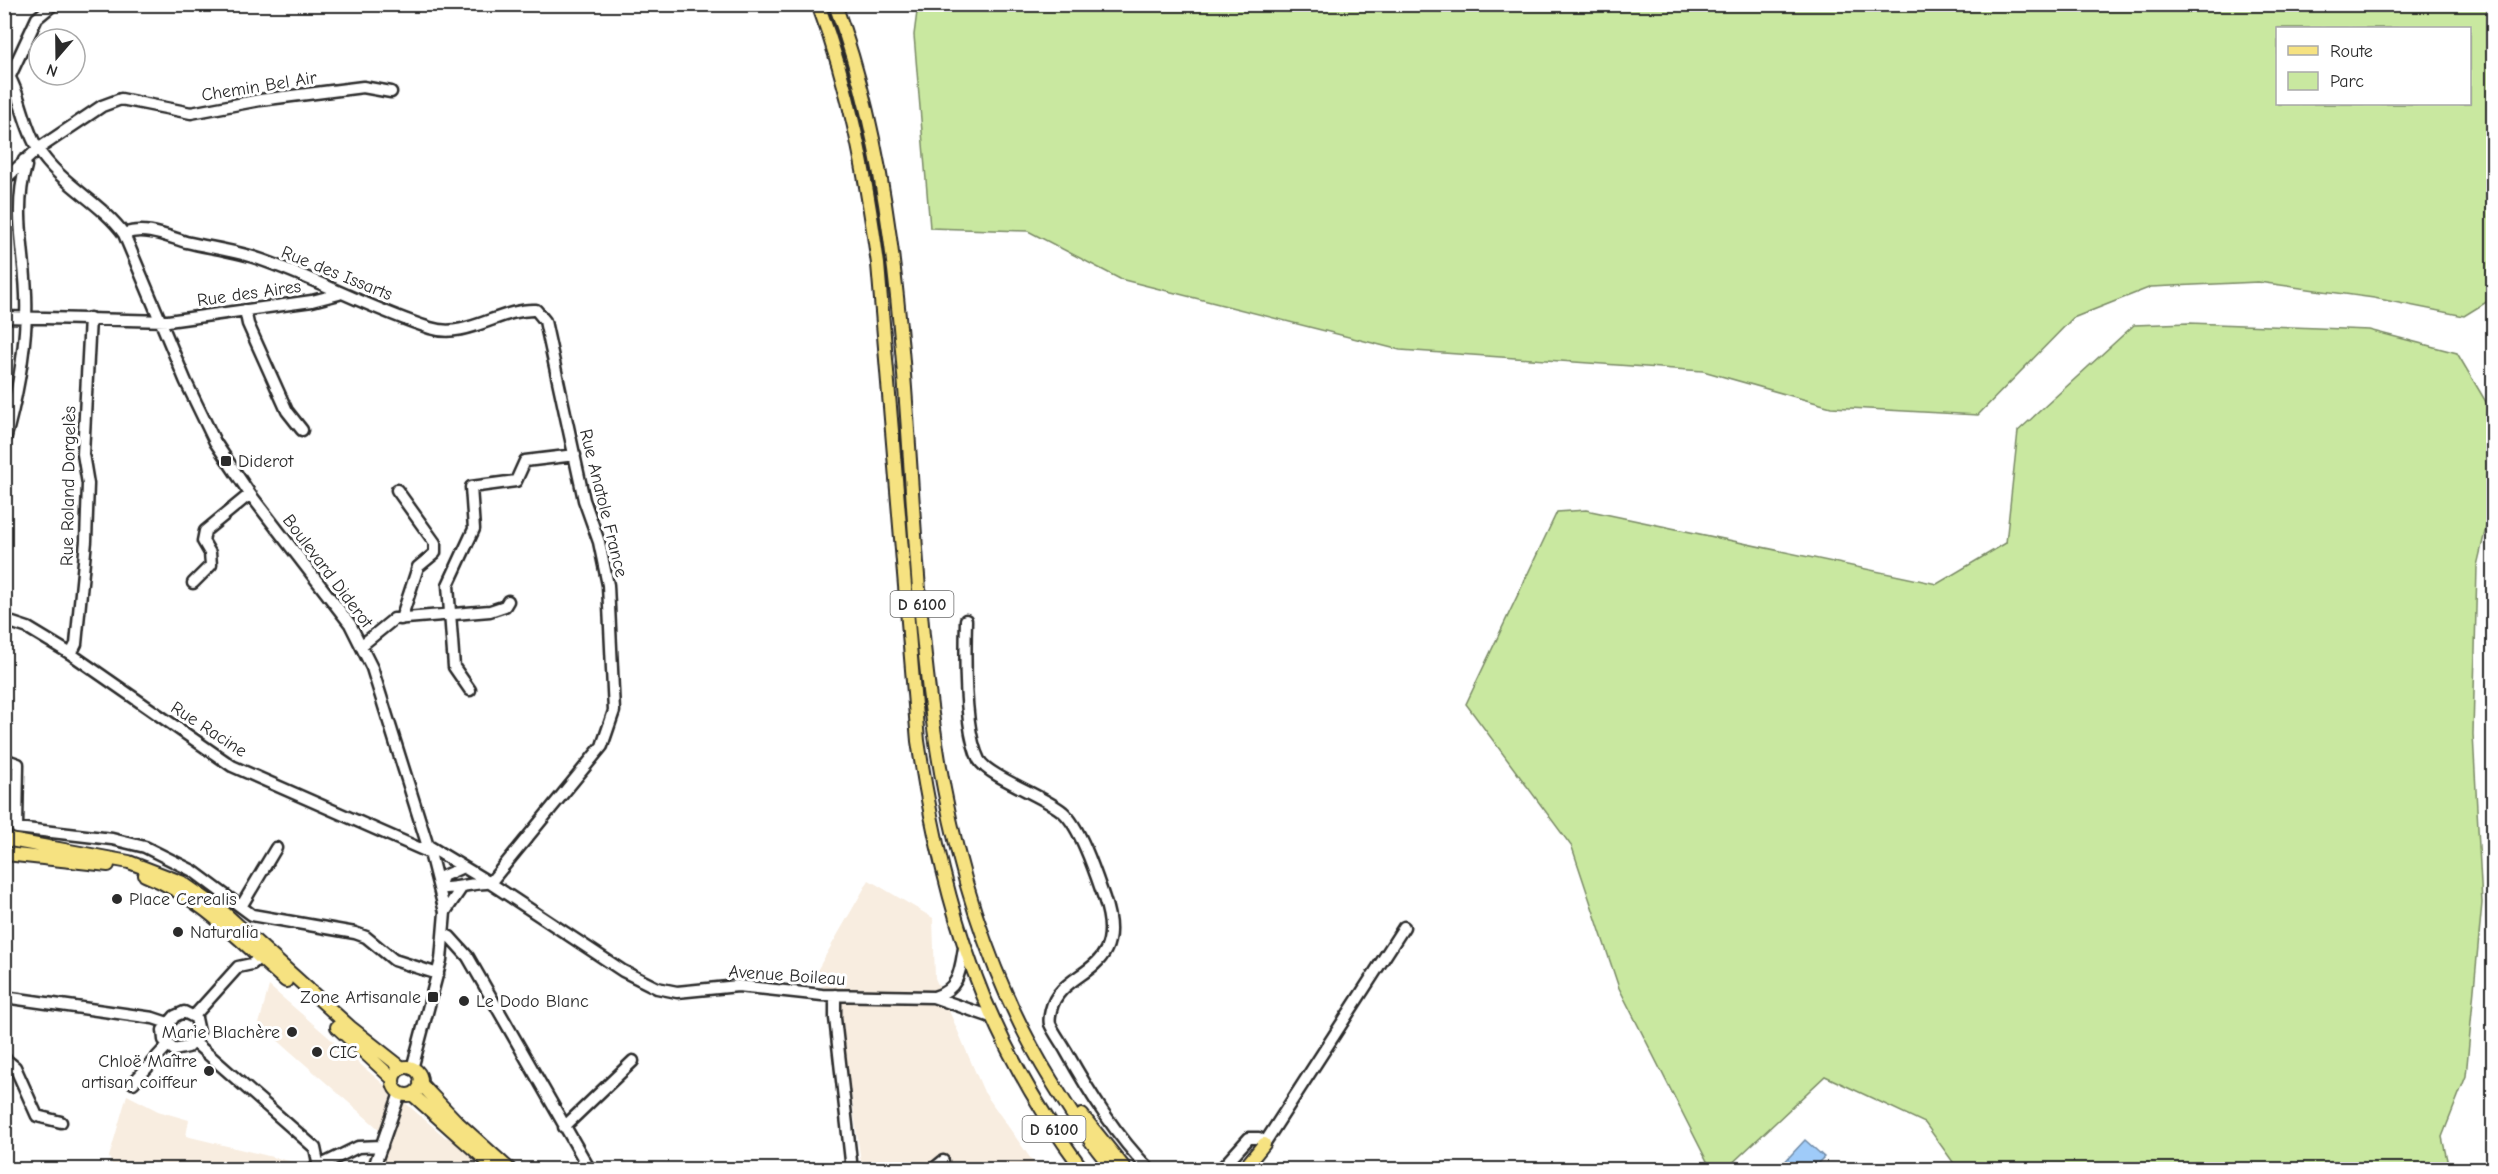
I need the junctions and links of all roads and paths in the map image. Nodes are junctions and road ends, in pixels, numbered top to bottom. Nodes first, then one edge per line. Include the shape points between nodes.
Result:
1 (54, 4) edge
2 (818, 4) edge
3 (836, 4) edge
4 (7, 72) edge
5 (391, 92) dead end
6 (38, 149) junction
7 (24, 160) junction
8 (4, 180) edge
9 (124, 234) junction
10 (339, 294) junction
11 (245, 310) junction
12 (536, 310) joint
13 (26, 316) junction
14 (4, 317) edge
15 (90, 318) junction
16 (162, 321) junction
17 (302, 430) dead end
18 (4, 443) edge
19 (574, 455) junction
20 (397, 490) dead end
21 (250, 494) junction
22 (193, 583) dead end
23 (508, 601) dead end
24 (451, 615) junction
25 (401, 619) junction
26 (966, 620) dead end
27 (5, 623) edge
28 (362, 645) junction
29 (71, 654) junction
30 (470, 690) dead end
31 (4, 759) edge
32 (5, 838) edge
33 (408, 843) junction
34 (427, 845) junction
35 (276, 848) dead end
36 (5, 855) edge
37 (461, 868) junction
38 (490, 883) junction
39 (462, 887) junction
40 (439, 888) junction
41 (242, 905) junction
42 (445, 912) junction
43 (1404, 927) dead end
44 (444, 934) junction
45 (964, 948) junction
46 (259, 958) junction
47 (438, 974) junction
48 (835, 995) junction
49 (4, 997) edge
50 (933, 997) junction
51 (194, 1016) junction
52 (991, 1017) junction
53 (168, 1023) junction
54 (193, 1041) junction
55 (167, 1046) junction
56 (1036, 1055) junction
57 (4, 1058) edge
58 (633, 1061) dead end
59 (407, 1069) junction
60 (393, 1079) junction
61 (133, 1083) dead end
62 (420, 1083) junction
63 (406, 1094) junction
64 (61, 1122) dead end
65 (564, 1127) junction
66 (1263, 1144) junction
67 (382, 1146) junction
68 (943, 1161) dead end
69 (316, 1168) edge
70 (373, 1170) edge
71 (497, 1170) edge
72 (510, 1170) edge
73 (590, 1170) edge
74 (852, 1170) edge
75 (932, 1170) edge
76 (1083, 1170) edge
77 (1114, 1170) edge
78 (1126, 1170) edge
79 (1150, 1170) edge
80 (1220, 1170) edge
81 (1243, 1170) edge
82 (1253, 1170) edge

1 - 4 street via 37,18
2 - 45 main road, D 6100 via 846,91 870,205 918,741 943,879
3 - 56 main road, D 6100 via 853,52 873,132 891,234 937,748 975,915 1003,987
4 - 6 street
5 - 6 street, Chemin Bel Air via 363,87 191,113 121,99 102,106
6 - 7 street, Chemin Bel Air
6 - 9 street, Boulevard Diderot
7 - 8 street, Chemin Bel Air
7 - 13 street via 18,200
9 - 10 street, Rue des Issarts via 145,230 261,259
9 - 16 street, Boulevard Diderot
10 - 11 street, Rue des Aires
10 - 12 street, Rue des Issarts via 361,299 432,329 455,332 523,309
11 - 16 street, Rue des Aires
11 - 17 street via 287,411
12 - 19 street, Rue Anatole France via 545,321
13 - 14 street, Rue des Aires
13 - 15 street, Rue des Aires
13 - 18 street via 20,375
15 - 16 street, Rue des Aires
15 - 29 street, Rue Roland Dorgelès via 83,454 88,484 86,541 76,644
16 - 21 street, Boulevard Diderot via 205,423
19 - 24 street via 525,461 516,481 471,487 474,529 448,585
19 - 38 street, Rue Anatole France via 608,585 614,711 602,746
20 - 25 street via 435,543 435,554 418,567
21 - 22 street via 204,531 211,565
21 - 28 street, Boulevard Diderot
23 - 24 street via 506,606 490,611
24 - 25 street
24 - 30 street via 454,668
25 - 28 street via 394,620
26 - 79 street via 967,692 974,748 981,762 994,772 1049,802 1074,824 1104,899 1110,925 1107,948 1096,965 1060,993 1050,1022 1084,1082
27 - 29 street, Rue Racine via 28,628
28 - 34 street, Boulevard Diderot
29 - 33 street, Rue Racine via 232,766
31 - 41 street via 18,764 17,828 146,847 193,871
32 - 36 main road
32 - 59 main road via 129,861 181,882 220,909 350,1027
33 - 34 street, Rue Racine
33 - 34 street
34 - 37 street, Rue Racine
34 - 40 street, Boulevard Diderot
35 - 41 street
36 - 46 main road via 112,866 159,880 197,903
37 - 38 street, Avenue Boileau
37 - 40 street via 443,876
38 - 39 street
38 - 48 street, Avenue Boileau via 623,971 657,988 677,992 738,986
39 - 40 street
39 - 42 street
40 - 42 street, Boulevard Diderot
41 - 47 street via 252,915 355,933 394,960
42 - 44 street, Boulevard Diderot
43 - 66 street
44 - 47 street, Boulevard Diderot
44 - 65 street via 468,957
45 - 50 street via 959,979
45 - 52 main road, D 6100
46 - 51 street via 238,967
46 - 60 main road
47 - 59 street, Boulevard Diderot
48 - 50 street, Avenue Boileau
48 - 74 street
49 - 53 street
50 - 52 street, Avenue Boileau
51 - 53 street via 179,1013
51 - 54 street via 200,1027
52 - 76 main road, D 6100 via 1027,1088
53 - 55 street via 162,1035
54 - 55 street via 183,1049
54 - 69 street via 315,1148
55 - 61 street
56 - 77 main road, D 6100 via 1072,1115
56 - 78 main road
57 - 64 street via 15,1066 37,1116
58 - 65 street
59 - 60 main road
59 - 62 main road via 419,1074
60 - 63 main road via 395,1089
62 - 63 main road
62 - 72 main road
63 - 67 street
63 - 71 main road
65 - 73 street
66 - 80 street via 1259,1138 1249,1138
66 - 81 main road
66 - 82 main road
67 - 69 street via 358,1147
67 - 70 street
68 - 75 street

